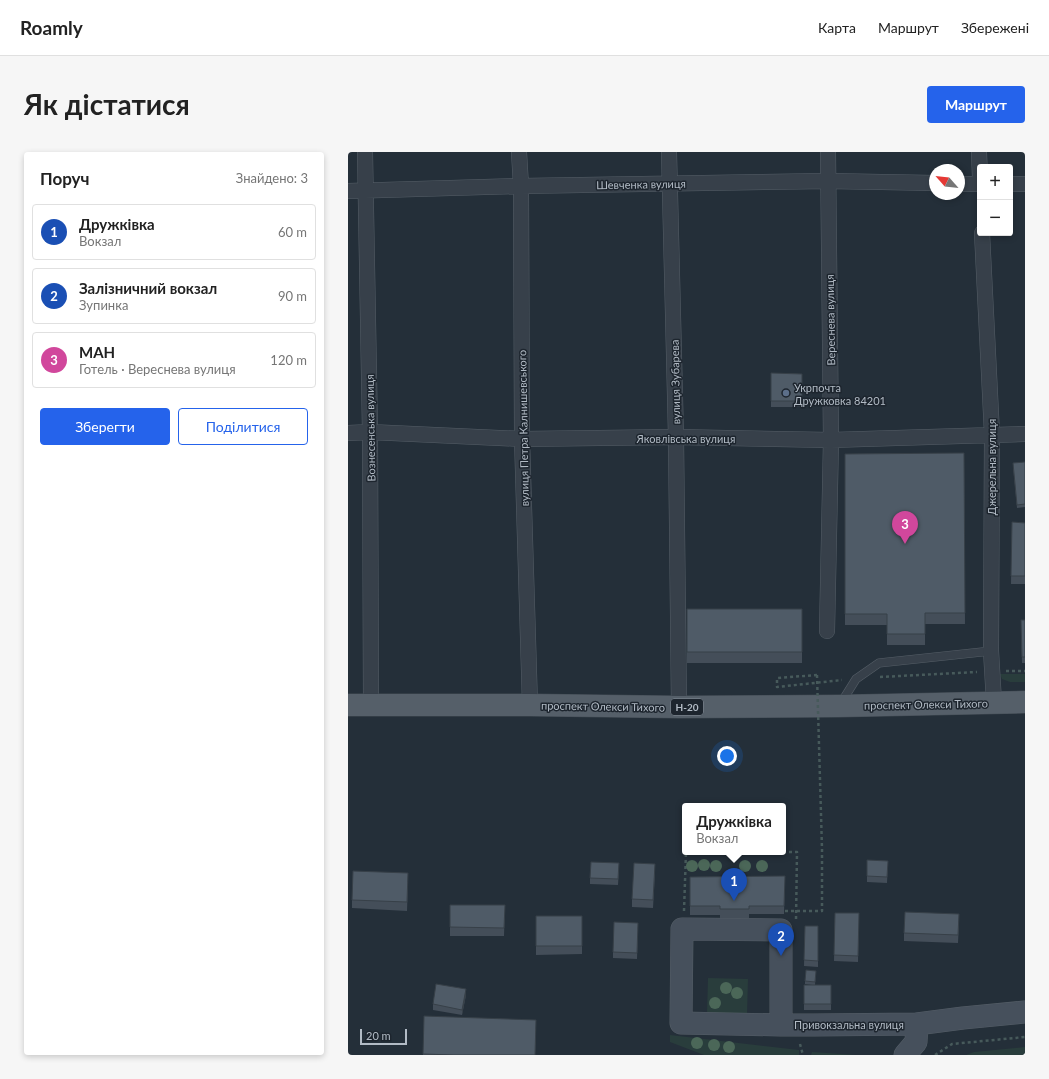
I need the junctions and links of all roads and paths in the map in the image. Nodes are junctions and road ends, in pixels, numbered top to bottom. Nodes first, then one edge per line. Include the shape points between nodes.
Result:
1 (365, 152) edge
2 (520, 152) edge
3 (669, 152) edge
4 (828, 152) edge
5 (979, 152) edge
6 (979, 164) edge
7 (828, 181) junction
8 (929, 183) edge
9 (670, 184) junction
10 (965, 184) edge
11 (977, 184) edge
12 (1013, 184) edge
13 (1025, 184) edge
14 (521, 186) junction
15 (348, 191) edge
16 (365, 192) junction
17 (982, 236) edge
18 (370, 432) junction
19 (348, 433) edge
20 (992, 434) junction
21 (1025, 434) edge
22 (676, 437) junction
23 (522, 439) junction
24 (831, 440) junction
25 (827, 631) dead end
26 (991, 651) junction
27 (992, 671) junction
28 (1025, 671) edge
29 (856, 679) junction
30 (994, 702) junction
31 (1025, 702) edge
32 (348, 705) edge
33 (371, 705) junction
34 (530, 705) junction
35 (840, 706) junction
36 (680, 707) junction
37 (786, 852) edge
38 (686, 855) edge
39 (782, 911) edge
40 (797, 911) junction
41 (684, 913) dead end
42 (1025, 1012) edge
43 (781, 1024) junction
44 (917, 1024) junction
45 (1025, 1037) edge
46 (905, 1055) edge
47 (935, 1055) edge

1 - 16 street, Вознесенська вулиця
2 - 14 street, вулиця Петра Калнишевського
3 - 9 street, вулиця Зубарева
4 - 7 street, Вереснева вулиця
5 - 6 street
7 - 8 street, Шевченка вулиця
7 - 9 street, Шевченка вулиця
7 - 24 street, Вереснева вулиця
9 - 14 street, Шевченка вулиця
9 - 22 street, вулиця Зубарева
10 - 11 street
12 - 13 street
14 - 16 street, Шевченка вулиця
14 - 23 street, вулиця Петра Калнишевського
15 - 16 street, Шевченка вулиця
16 - 18 street, Вознесенська вулиця
17 - 20 street, Джерельна вулиця
18 - 19 street, Яковлівська вулиця
18 - 23 street, Яковлівська вулиця
18 - 33 street, Вознесенська вулиця
20 - 21 street, Яковлівська вулиця
20 - 24 street, Яковлівська вулиця
20 - 26 street, Джерельна вулиця
22 - 23 street, Яковлівська вулиця
22 - 24 street, Яковлівська вулиця
22 - 36 street, вулиця Зубарева
23 - 34 street, вулиця Петра Калнишевського
24 - 25 street, Вереснева вулиця
26 - 27 street, Джерельна вулиця
26 - 29 lane via 879,663
27 - 28 path
27 - 29 path
27 - 30 street, Джерельна вулиця
29 - 35 lane
29 - 40 path, bridge via 777,687 777,678 817,675 822,849 822,911
30 - 31 main road, проспект Олекси Тихого / Н-20
30 - 35 main road, проспект Олекси Тихого / Н-20
32 - 33 main road, проспект Олекси Тихого / Н-20
33 - 34 main road, проспект Олекси Тихого / Н-20
34 - 36 main road, проспект Олекси Тихого / Н-20
35 - 36 main road, проспект Олекси Тихого / Н-20
37 - 40 path via 797,852
38 - 41 path
39 - 40 path
42 - 44 street, Привокзальна вулиця
43 - 43 street, Привокзальна вулиця via 781,930 682,929 681,1023
43 - 44 street, Привокзальна вулиця
44 - 46 street, Привокзальна вулиця via 916,1042
45 - 47 path via 952,1044

